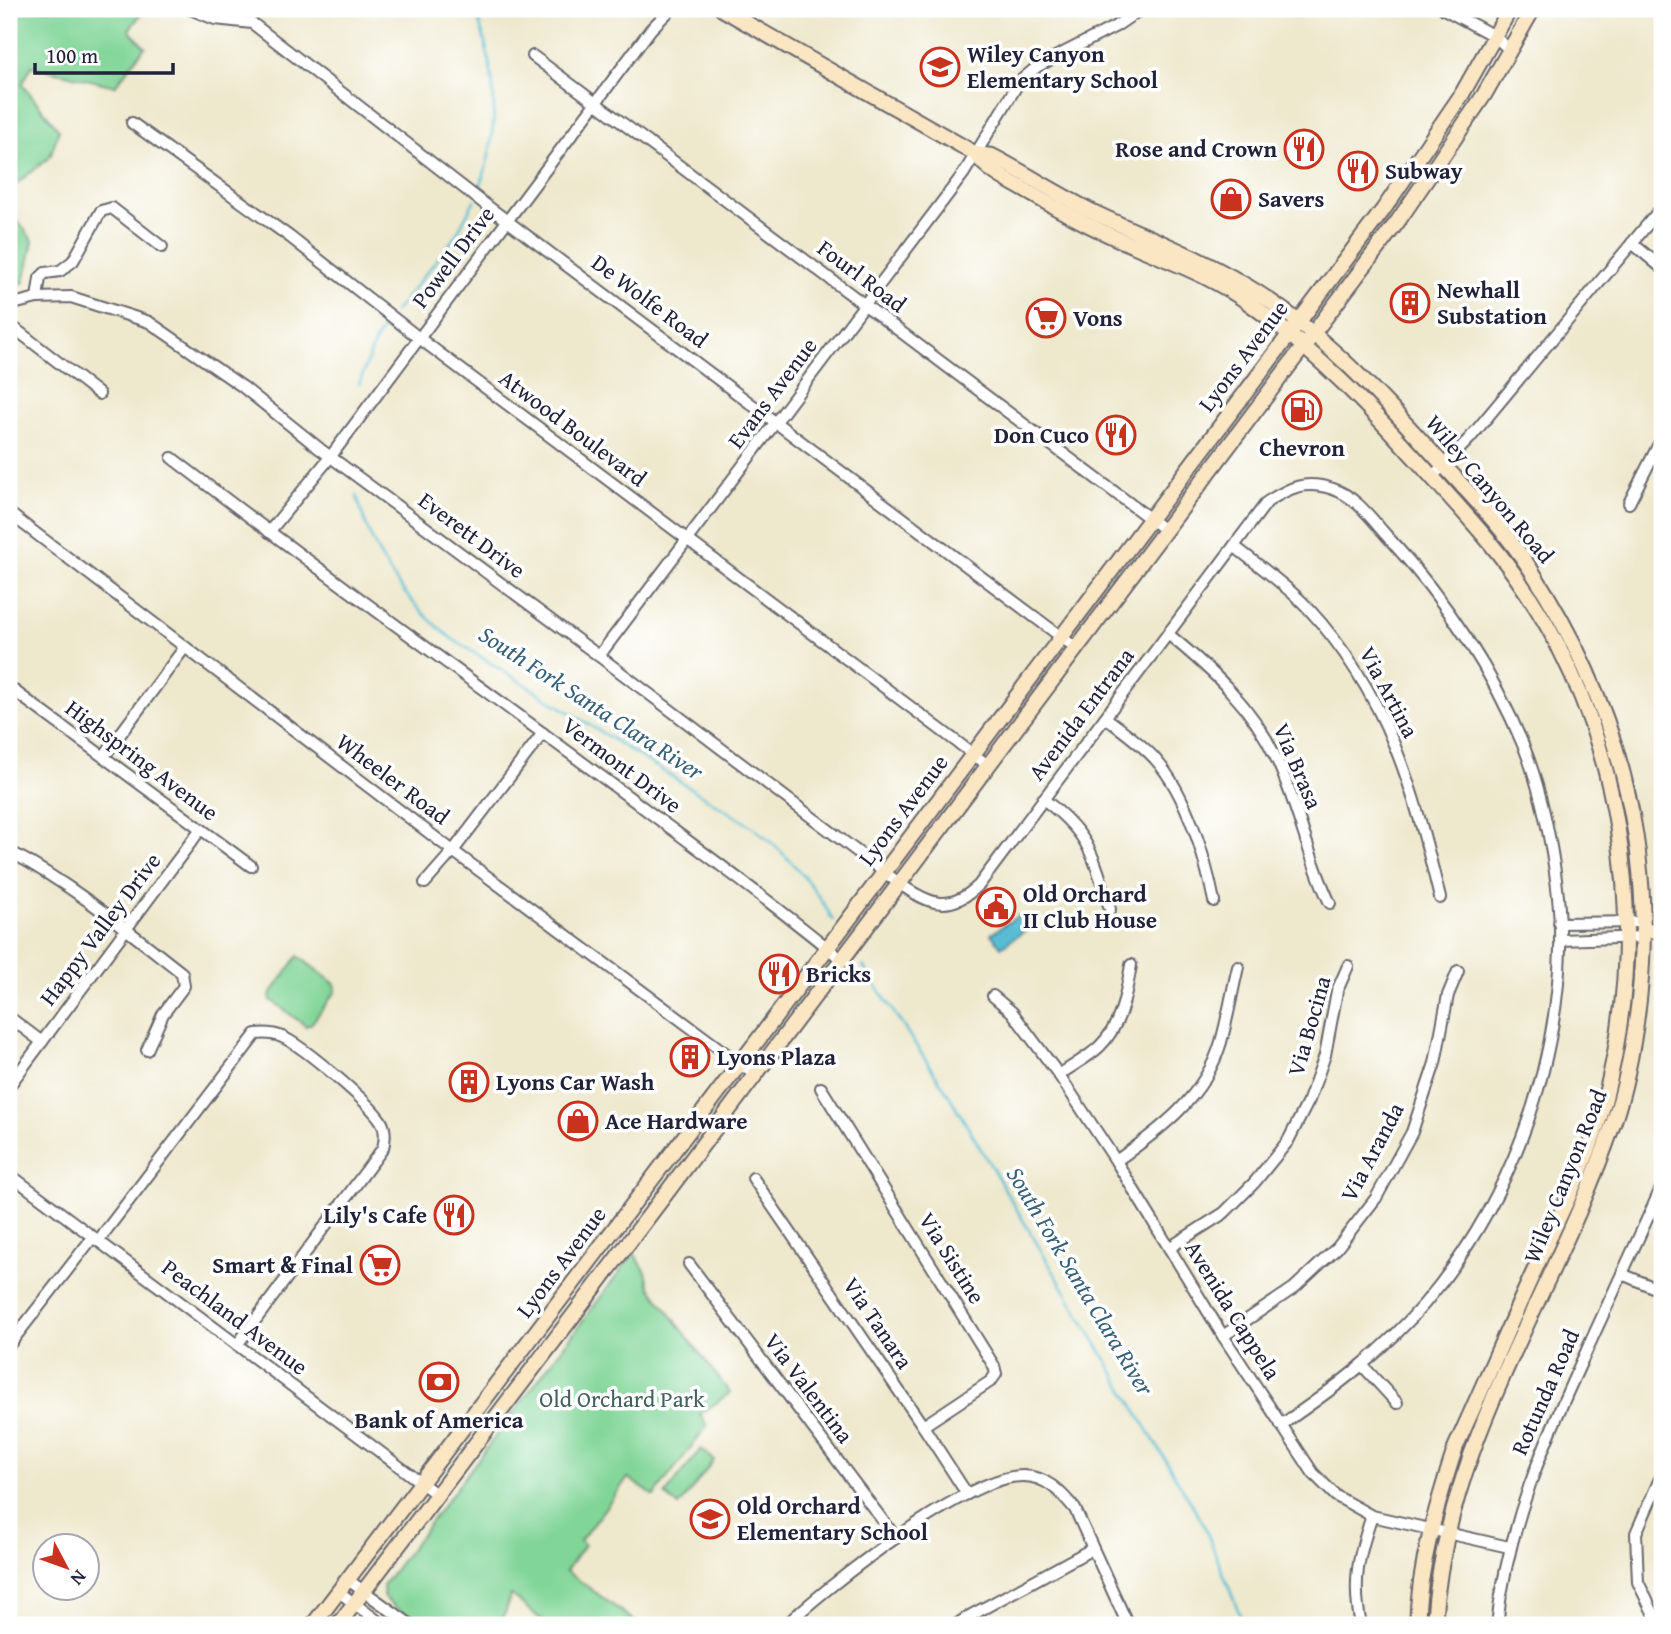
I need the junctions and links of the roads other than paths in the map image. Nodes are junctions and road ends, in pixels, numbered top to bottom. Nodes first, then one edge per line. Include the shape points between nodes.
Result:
1 (190, 9) edge
2 (671, 9) edge
3 (722, 9) edge
4 (1141, 9) edge
5 (1444, 9) edge
6 (1510, 9) edge
7 (1533, 9) edge
8 (1494, 36) junction
9 (1510, 50) junction
10 (533, 56) dead end
11 (595, 103) junction
12 (132, 123) dead end
13 (976, 154) junction
14 (1662, 207) edge
15 (507, 221) junction
16 (1104, 225) junction
17 (1632, 243) junction
18 (162, 247) dead end
19 (1662, 268) edge
20 (37, 298) junction
21 (9, 305) edge
22 (865, 305) junction
23 (1298, 322) junction
24 (9, 324) edge
25 (1312, 333) junction
26 (1288, 334) junction
27 (419, 338) junction
28 (1303, 345) junction
29 (99, 394) dead end
30 (776, 422) junction
31 (1662, 438) edge
32 (1206, 444) junction
33 (331, 456) junction
34 (172, 458) dead end
35 (1444, 466) junction
36 (1432, 477) junction
37 (1629, 503) dead end
38 (1179, 512) junction
39 (9, 513) edge
40 (1150, 519) junction
41 (1165, 530) junction
42 (269, 532) junction
43 (687, 541) junction
44 (1234, 546) junction
45 (1168, 634) junction
46 (1061, 637) junction
47 (185, 647) junction
48 (1076, 648) junction
49 (599, 656) junction
50 (9, 687) edge
51 (1106, 718) junction
52 (543, 733) junction
53 (973, 754) junction
54 (104, 756) junction
55 (989, 765) junction
56 (1043, 799) junction
57 (200, 830) junction
58 (9, 851) edge
59 (453, 851) junction
60 (251, 866) dead end
61 (884, 872) junction
62 (425, 883) dead end
63 (900, 884) junction
64 (1440, 898) dead end
65 (1214, 901) dead end
66 (1330, 903) dead end
67 (1110, 909) dead end
68 (1628, 922) junction
69 (1559, 923) junction
70 (127, 930) junction
71 (1644, 930) junction
72 (1662, 931) edge
73 (1627, 938) junction
74 (1560, 940) junction
75 (826, 947) junction
76 (842, 960) junction
77 (1132, 965) dead end
78 (1348, 966) dead end
79 (1238, 967) dead end
80 (1458, 971) dead end
81 (993, 996) dead end
82 (9, 1017) edge
83 (42, 1042) junction
84 (147, 1050) dead end
85 (739, 1064) junction
86 (755, 1075) junction
87 (1059, 1075) junction
88 (9, 1086) edge
89 (821, 1088) dead end
90 (1116, 1161) junction
91 (9, 1174) edge
92 (753, 1178) dead end
93 (1662, 1186) edge
94 (95, 1239) junction
95 (1169, 1248) junction
96 (689, 1264) dead end
97 (1622, 1273) junction
98 (1662, 1291) edge
99 (1223, 1336) junction
100 (9, 1345) edge
101 (237, 1345) junction
102 (1362, 1365) junction
103 (1397, 1403) dead end
104 (1281, 1425) junction
105 (923, 1426) junction
106 (1662, 1474) edge
107 (421, 1483) junction
108 (436, 1494) junction
109 (967, 1494) junction
110 (1372, 1516) junction
111 (1432, 1529) junction
112 (1447, 1533) junction
113 (896, 1538) junction
114 (1509, 1547) junction
115 (1092, 1549) junction
116 (343, 1586) junction
117 (359, 1598) junction
118 (313, 1625) edge
119 (338, 1625) edge
120 (383, 1625) edge
121 (411, 1625) edge
122 (786, 1625) edge
123 (956, 1625) edge
124 (1128, 1625) edge
125 (1361, 1625) edge
126 (1418, 1625) edge
127 (1434, 1625) edge
128 (1497, 1625) edge
129 (1660, 1625) edge

1 - 15 street, De Wolfe Road via 215,19 252,23
2 - 11 street, Powell Drive
3 - 13 main road, Wiley Canyon Road
4 - 13 street, Evans Avenue via 1038,65 1019,82
5 - 8 street
6 - 8 main road, Lyons Avenue
7 - 9 main road, Lyons Avenue
8 - 9 street
8 - 23 main road, Lyons Avenue via 1412,170
9 - 25 main road, Lyons Avenue via 1398,221
10 - 11 street, Fourl Road
11 - 15 street, Powell Drive
11 - 22 street, Fourl Road
12 - 27 street, Atwood Boulevard
13 - 16 main road, Wiley Canyon Road via 984,166 1014,176
13 - 22 street, Evans Avenue
14 - 17 street
15 - 27 street, Powell Drive
15 - 30 street, De Wolfe Road
16 - 23 main road, Wiley Canyon Road via 1224,273
16 - 26 main road, Wiley Canyon Road via 1205,277
17 - 19 street
17 - 35 street
18 - 20 street via 112,208 101,211 73,261 40,278
20 - 21 street, Everett Drive
20 - 33 street, Everett Drive via 71,297 149,322
22 - 30 street, Evans Avenue
22 - 40 street, Fourl Road
23 - 25 main road, Wiley Canyon Road
23 - 26 main road, Lyons Avenue
24 - 29 street
25 - 28 main road, Lyons Avenue
25 - 35 main road, Wiley Canyon Road via 1376,391
26 - 28 main road, Wiley Canyon Road
26 - 32 main road, Lyons Avenue
27 - 33 street, Powell Drive
27 - 43 street, Atwood Boulevard
28 - 36 main road, Wiley Canyon Road via 1354,391
28 - 38 main road, Lyons Avenue
30 - 43 street, Evans Avenue
30 - 46 street, De Wolfe Road
31 - 37 street
32 - 38 main road via 1208,458 1188,485
32 - 40 main road, Lyons Avenue
33 - 42 street, Powell Drive
33 - 49 street, Everett Drive
34 - 42 street, Vermont Drive
35 - 36 street
35 - 71 main road, Wiley Canyon Road via 1528,565 1592,683 1627,786 1642,880
36 - 68 main road, Wiley Canyon Road via 1514,574 1573,678 1591,722 1620,832
38 - 41 main road, Lyons Avenue
39 - 47 street, Wheeler Road
40 - 41 street, Fourl Road
40 - 46 main road, Lyons Avenue
41 - 48 main road, Lyons Avenue
42 - 52 street, Vermont Drive
43 - 49 street, Evans Avenue
43 - 53 street, Atwood Boulevard
44 - 45 street, Avenida Entrana
44 - 64 street, Via Artina via 1306,606 1360,674 1406,773
44 - 69 street, Avenida Entrana via 1267,502 1289,488 1312,484 1335,489 1356,502 1416,568 1490,673 1525,749 1546,823
45 - 51 street, Avenida Entrana
45 - 66 street, Via Brasa via 1223,681 1255,720 1277,758
46 - 48 street, De Wolfe Road
46 - 53 main road, Lyons Avenue
47 - 54 street
47 - 59 street, Wheeler Road
48 - 55 main road, Lyons Avenue
49 - 61 street, Everett Drive
50 - 54 street, Highspring Avenue
51 - 56 street, Avenida Entrana
51 - 65 street via 1157,761 1173,784 1190,819
52 - 59 street
52 - 75 street, Vermont Drive
53 - 55 street, Atwood Boulevard
53 - 61 main road, Lyons Avenue
54 - 57 street, Highspring Avenue
55 - 63 main road, Lyons Avenue
56 - 63 street, Avenida Entrana via 979,885 964,898 938,904
56 - 67 street via 1079,830
57 - 60 street, Highspring Avenue
57 - 70 street, Happy Valley Drive
58 - 70 street
59 - 62 street
59 - 85 street, Wheeler Road
61 - 63 street, Avenida Entrana
61 - 75 main road, Lyons Avenue
63 - 76 main road, Lyons Avenue
68 - 69 street
68 - 71 street
68 - 73 main road, Wiley Canyon Road
69 - 74 street
70 - 83 street, Happy Valley Drive
70 - 84 street via 182,973 184,986 163,1014
71 - 72 main road
71 - 73 street
71 - 112 main road, Wiley Canyon Road via 1635,1034 1615,1119 1589,1190 1488,1411
73 - 74 street
73 - 111 main road, Wiley Canyon Road via 1614,1062 1599,1117 1584,1162 1456,1446
74 - 102 street via 1545,1059 1525,1132 1492,1203 1473,1240 1425,1302
75 - 76 street, Vermont Drive
75 - 85 main road, Lyons Avenue
76 - 86 main road, Lyons Avenue
77 - 87 street via 1122,1012 1113,1030 1100,1046
78 - 95 street, Via Bocina via 1337,991 1325,1055 1310,1100 1288,1141 1224,1213
79 - 90 street via 1220,1044 1204,1078 1162,1129
80 - 99 street, Via Aranda via 1412,1132 1376,1198 1337,1248 1294,1288
81 - 87 street, Avenida Cappela via 1013,1012
82 - 83 street
83 - 88 street, Happy Valley Drive
85 - 86 street, Wheeler Road
85 - 107 main road, Lyons Avenue
86 - 108 main road, Lyons Avenue
87 - 90 street, Avenida Cappela
89 - 105 street, Via Sistine via 994,1366 996,1374 991,1381
90 - 95 street, Avenida Cappela
91 - 94 street, Peachland Avenue
92 - 105 street, Via Tanara
93 - 97 street, Rotunda Road
94 - 100 street
94 - 101 street, Peachland Avenue
94 - 101 street via 256,1034 284,1037 337,1076 382,1122 383,1148
95 - 99 street, Avenida Cappela
96 - 113 street, Via Valentina
97 - 98 street
97 - 114 street, Rotunda Road via 1551,1427
99 - 104 street, Avenida Cappela
101 - 107 street, Peachland Avenue
102 - 103 street
102 - 104 street
104 - 110 street, Avenida Cappela via 1313,1474 1335,1496
105 - 109 street, Via Tanara
106 - 129 street via 1636,1533 1638,1582
107 - 108 street, Peachland Avenue
107 - 116 main road, Lyons Avenue
108 - 117 main road, Lyons Avenue
109 - 113 street
109 - 115 street via 1007,1478 1024,1476 1049,1483 1075,1508
110 - 111 street, Avenida Cappela
110 - 125 street via 1356,1572
111 - 112 street, Avenida Cappela
111 - 126 main road, Wiley Canyon Road
112 - 114 street, Avenida Cappela
112 - 127 main road, Wiley Canyon Road
113 - 122 street
114 - 128 street, Rotunda Road
115 - 123 street
115 - 124 street
116 - 117 street
116 - 118 main road, Lyons Avenue
117 - 119 main road, Lyons Avenue
117 - 120 street
117 - 121 street

